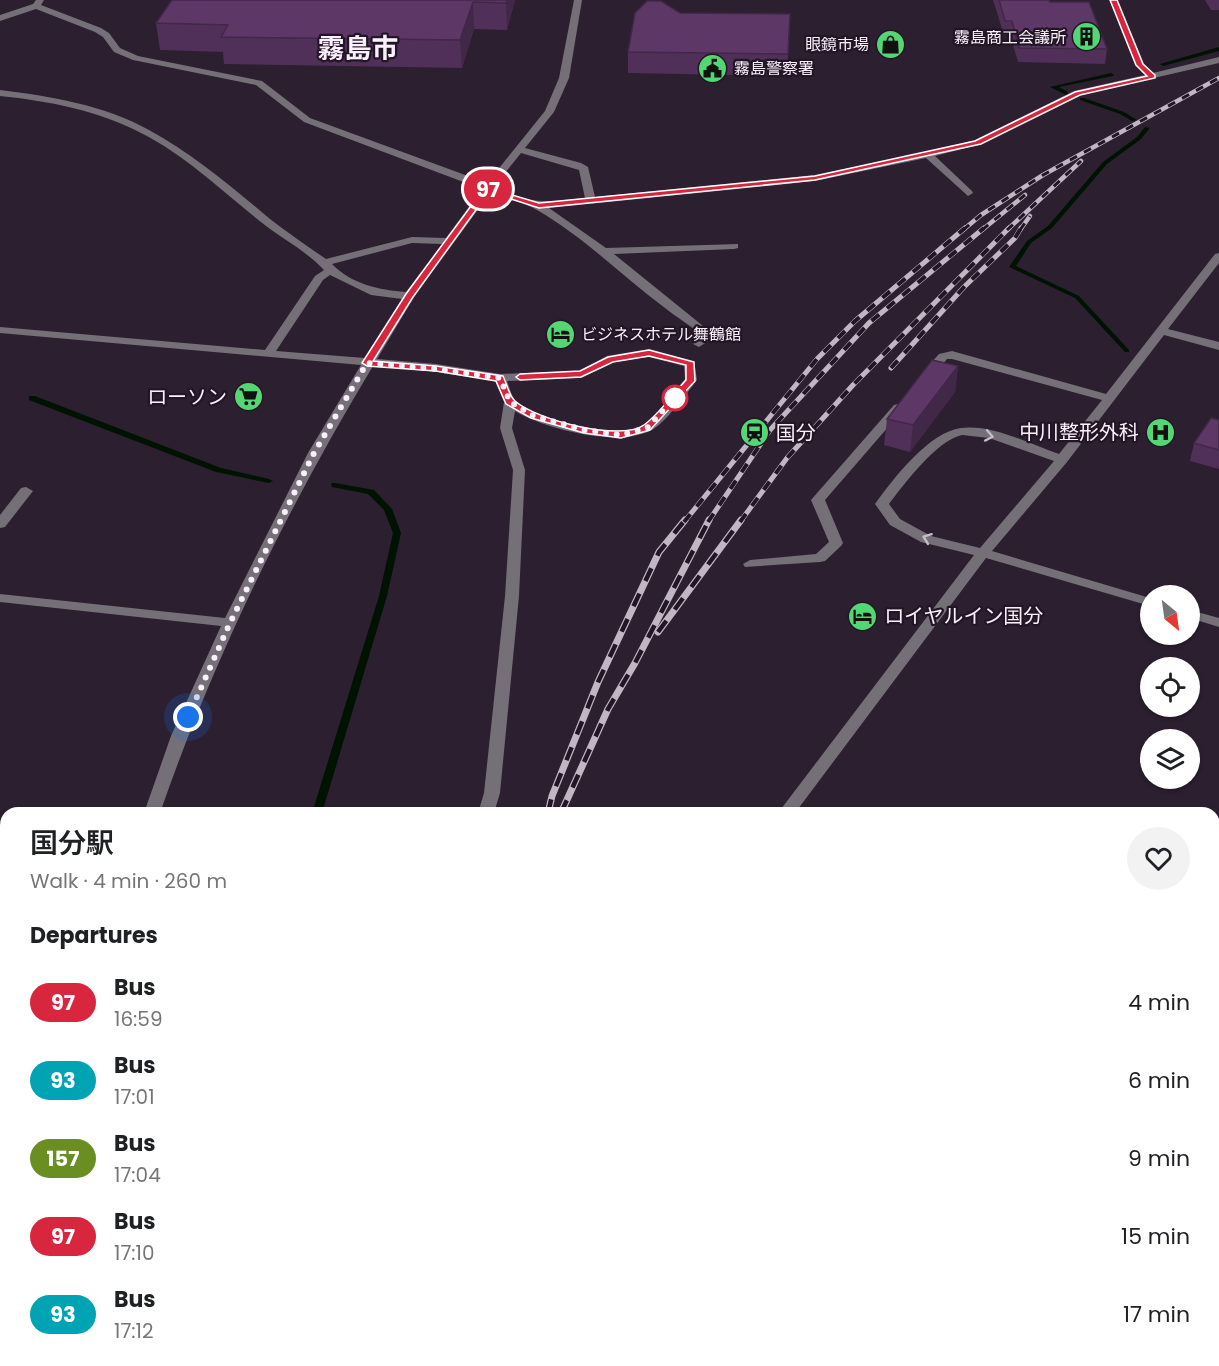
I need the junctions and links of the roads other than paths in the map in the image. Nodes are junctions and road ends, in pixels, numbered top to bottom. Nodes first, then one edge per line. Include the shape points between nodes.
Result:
1 (578, 0) edge
2 (1114, 0) edge
3 (38, 3) edge
4 (0, 18) edge
5 (1219, 60) edge
6 (1152, 77) junction
7 (0, 93) edge
8 (518, 149) junction
9 (928, 155) junction
10 (488, 188) junction
11 (968, 193) dead end
12 (591, 200) junction
13 (539, 206) junction
14 (449, 241) junction
15 (734, 246) dead end
16 (604, 251) junction
17 (1219, 256) edge
18 (328, 267) junction
19 (409, 296) junction
20 (0, 330) edge
21 (1162, 331) junction
22 (699, 344) dead end
23 (1219, 346) edge
24 (267, 355) junction
25 (367, 363) junction
26 (500, 378) junction
27 (920, 383) edge
28 (1109, 398) junction
29 (904, 401) edge
30 (510, 402) junction
31 (1062, 459) junction
32 (26, 491) dead end
33 (0, 524) edge
34 (983, 553) junction
35 (750, 564) dead end
36 (0, 598) edge
37 (1140, 599) edge
38 (1200, 617) edge
39 (230, 623) junction
40 (1219, 623) edge
41 (154, 807) edge
42 (488, 807) edge
43 (791, 807) edge

1 - 8 street via 564,78 549,112
2 - 6 street via 1140,65
3 - 4 street
3 - 10 street via 98,30 117,50 136,58 259,83 308,120
5 - 6 street
6 - 9 street via 1077,93 978,142
7 - 18 street via 52,99 145,131 213,176
8 - 10 street
8 - 12 street via 584,169
9 - 11 street
9 - 12 street via 815,178
10 - 13 street
10 - 14 street
12 - 13 street
13 - 16 street
14 - 18 street via 412,240
14 - 19 street
15 - 16 street
16 - 22 street via 699,326 709,336
17 - 21 street
18 - 19 street via 375,292
18 - 24 street
19 - 25 street
20 - 24 street
21 - 23 street
21 - 28 street
24 - 25 street
25 - 26 street
25 - 39 street via 314,453
26 - 30 street
26 - 30 street via 581,374 611,359 649,353 690,364 691,381 647,428 621,435 584,430 534,416
27 - 28 street via 943,356 952,355
28 - 31 street
29 - 35 street via 818,500 836,543 820,558
30 - 42 street via 506,428 519,470 512,596
31 - 34 street
34 -> 31 street via 926,539 896,522 882,504 896,484 948,434 990,435
32 - 33 street
34 - 37 street
34 - 43 street
36 - 39 street
38 - 40 street
39 - 41 street via 179,736

